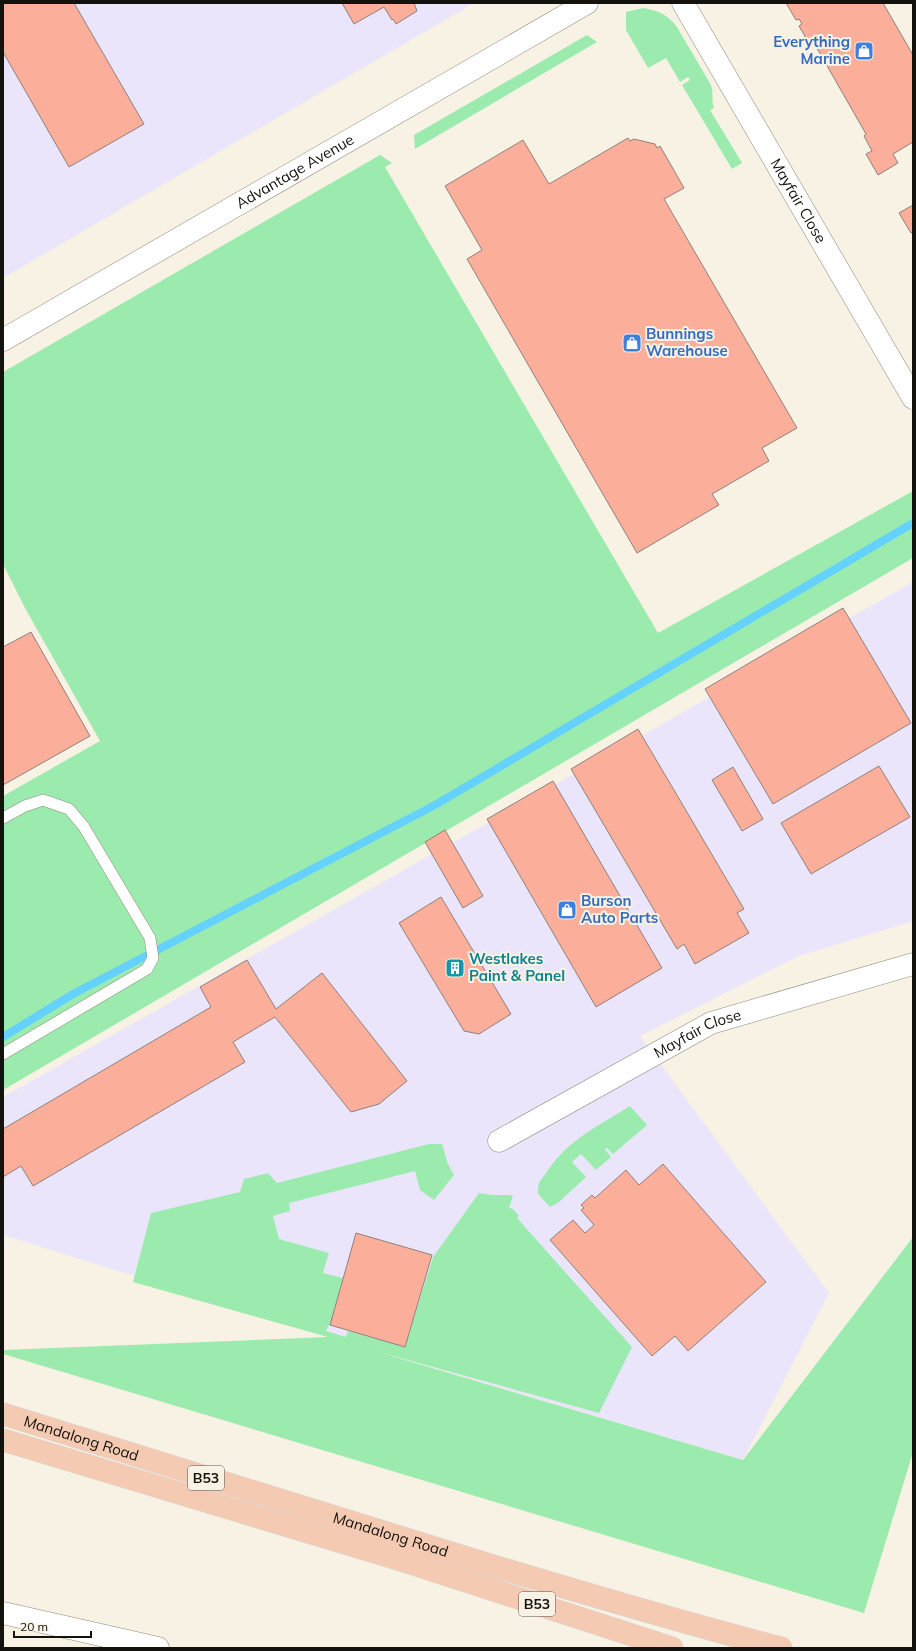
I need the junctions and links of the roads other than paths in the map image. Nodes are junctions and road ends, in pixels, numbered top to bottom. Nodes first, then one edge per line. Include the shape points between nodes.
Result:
1 (588, 3) edge
2 (683, 3) edge
3 (3, 340) edge
4 (913, 398) edge
5 (3, 818) edge
6 (913, 964) edge
7 (3, 1054) edge
8 (498, 1141) dead end
9 (3, 1414) edge
10 (3, 1440) edge
11 (3, 1613) edge
12 (158, 1648) edge
13 (672, 1648) edge
14 (781, 1648) edge

1 - 3 street, Advantage Avenue
2 - 4 street, Mayfair Close
5 - 7 lane via 43,800 69,809 84,827 150,938 153,958 147,969
6 - 8 street, Mayfair Close via 711,1024
9 - 14 main road, Mandalong Road / B53 via 492,1566
10 - 13 main road, Mandalong Road / B53 via 401,1560
11 - 12 street

